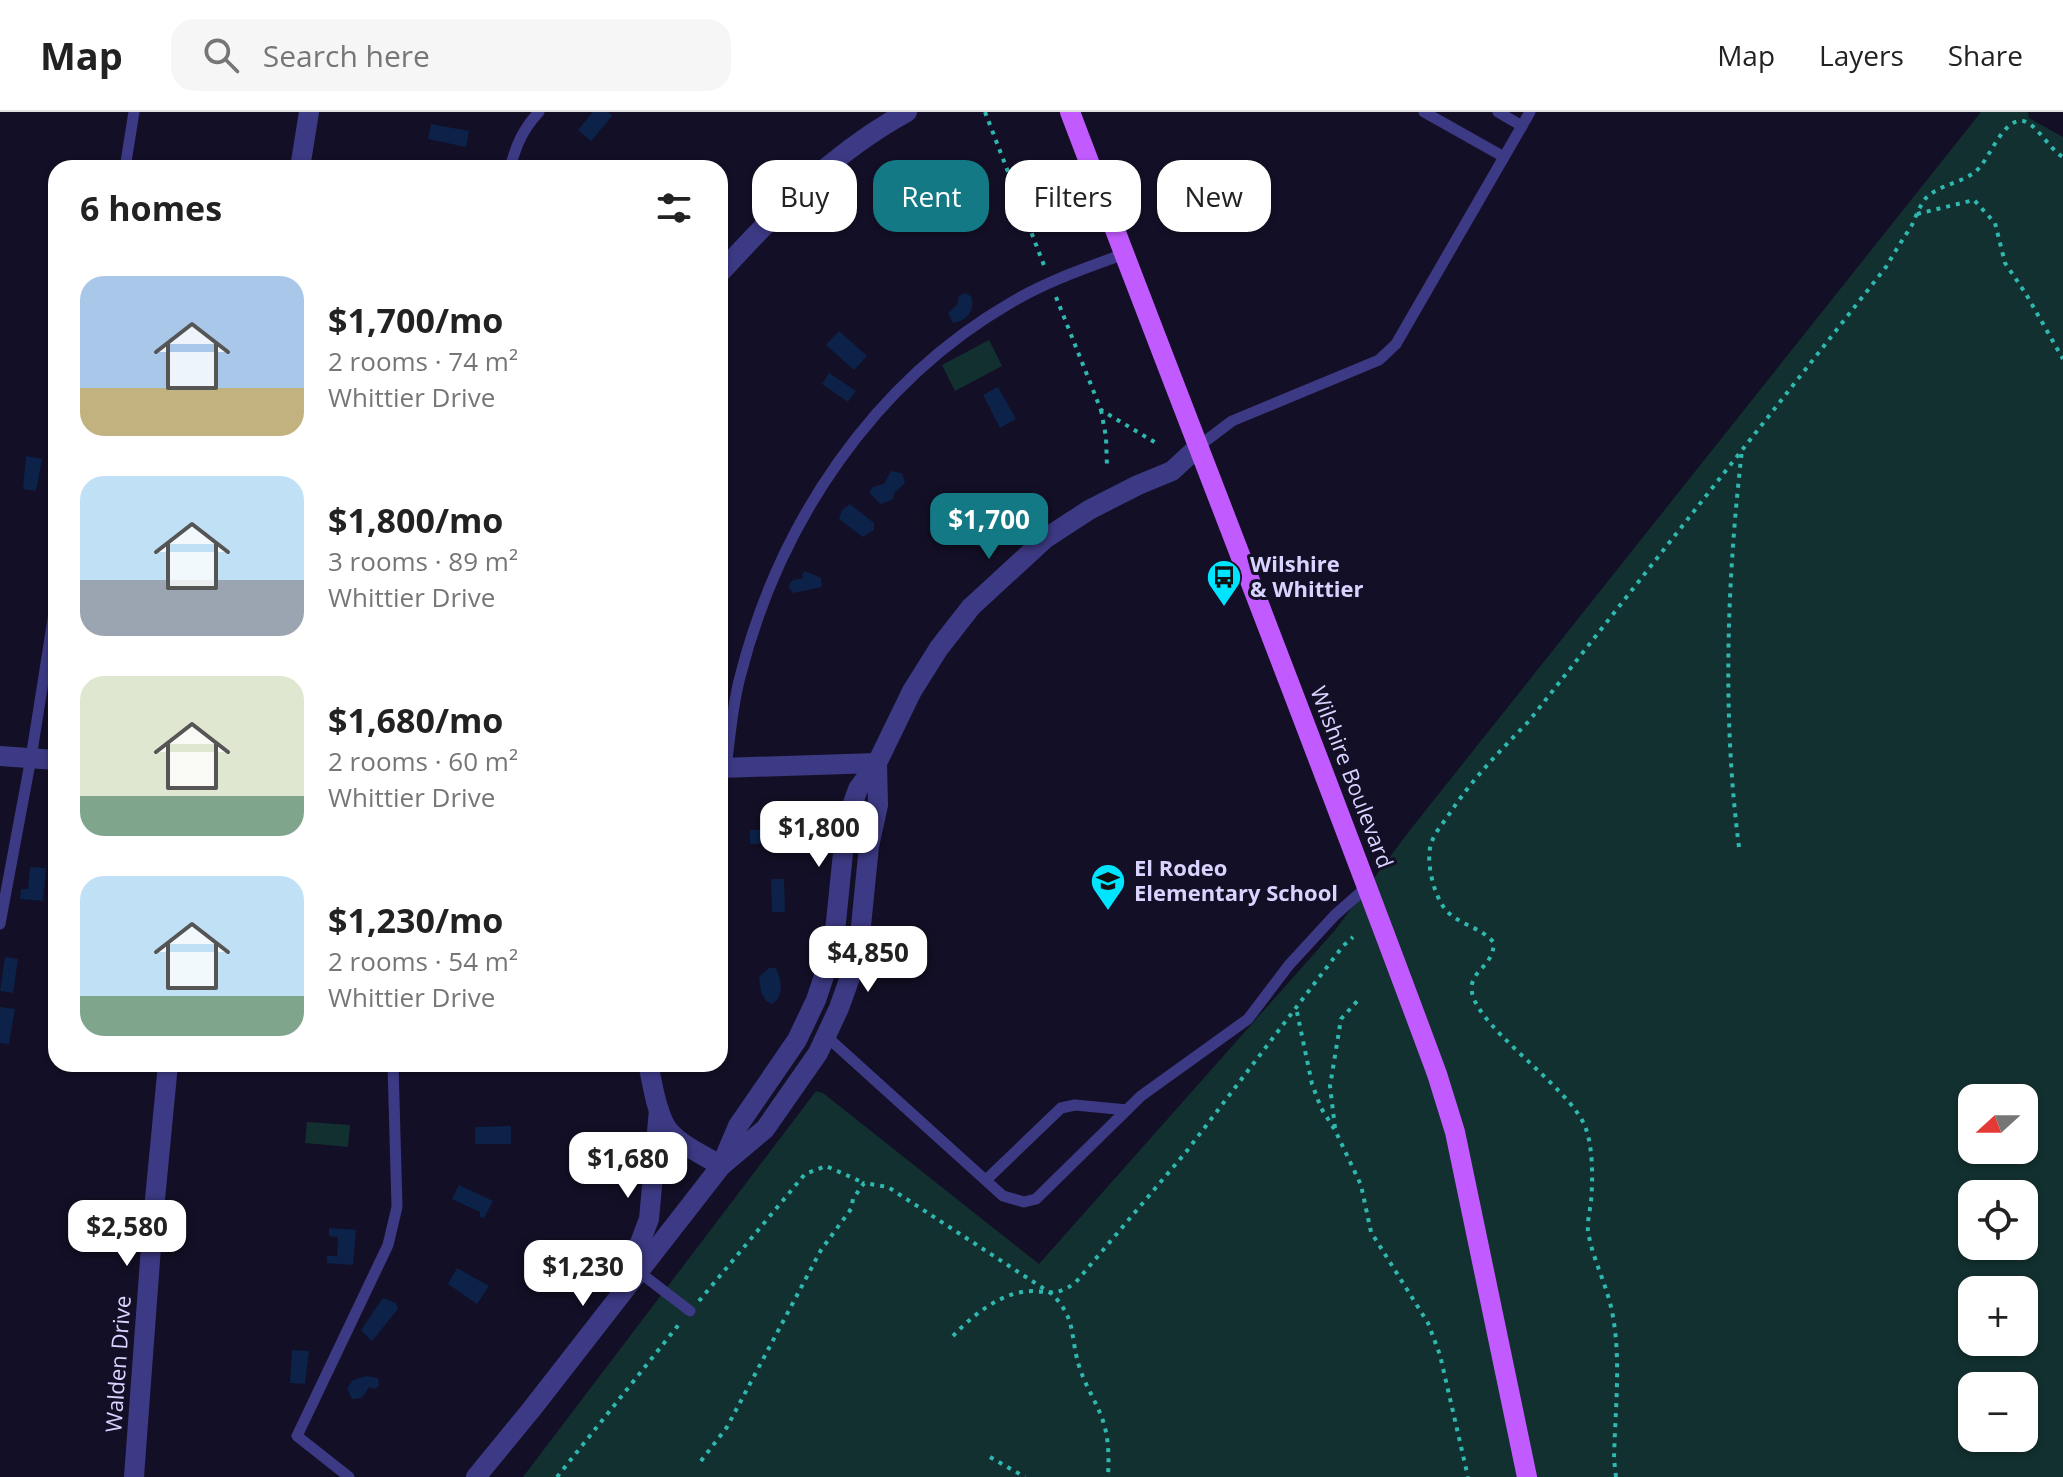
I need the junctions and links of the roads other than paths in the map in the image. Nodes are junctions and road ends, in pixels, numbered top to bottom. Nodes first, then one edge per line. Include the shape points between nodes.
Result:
1 (134, 112) edge
2 (309, 112) edge
3 (539, 112) edge
4 (907, 112) edge
5 (1070, 112) edge
6 (1424, 112) edge
7 (1498, 112) edge
8 (1530, 112) edge
9 (1522, 126) junction
10 (1504, 157) junction
11 (126, 160) edge
12 (301, 160) edge
13 (512, 160) edge
14 (1124, 254) junction
15 (728, 264) edge
16 (1199, 446) junction
17 (48, 651) edge
18 (728, 741) edge
19 (0, 756) edge
20 (31, 758) junction
21 (48, 759) edge
22 (877, 763) junction
23 (728, 768) edge
24 (1368, 886) junction
25 (0, 924) edge
26 (826, 1036) junction
27 (167, 1072) edge
28 (393, 1072) edge
29 (650, 1072) edge
30 (659, 1110) junction
31 (1127, 1110) junction
32 (721, 1166) junction
33 (986, 1180) junction
34 (639, 1272) junction
35 (620, 1296) junction
36 (690, 1311) dead end
37 (134, 1477) edge
38 (349, 1477) edge
39 (476, 1477) edge
40 (1527, 1477) edge

1 - 11 lane
2 - 12 street
3 - 13 lane via 525,127
4 - 15 street via 855,145 785,202
5 - 14 main road, Wilshire Boulevard
6 - 10 lane
7 - 9 lane
8 - 9 lane
9 - 10 lane
10 - 16 lane via 1396,344 1379,360 1232,421
14 - 16 main road, Wilshire Boulevard
14 - 18 lane via 1050,283 981,321 919,371 856,436 805,513 766,596 739,681
16 - 22 street via 1172,471 1089,510 1046,538 971,607 912,691
16 - 24 main road, Wilshire Boulevard
17 - 20 lane
19 - 20 street
20 - 21 street
20 - 25 lane
22 - 23 street
22 - 26 street via 879,792 859,940
22 - 32 street via 853,803 829,961 816,1000 797,1040 738,1126
24 - 31 lane via 1289,965 1248,1019
24 - 40 main road, Wilshire Boulevard via 1453,1122
26 - 32 street via 765,1129
26 - 33 lane
27 - 37 street, Walden Drive
28 - 38 lane via 395,1224 297,1436
29 - 30 street
30 - 32 street via 666,1128
30 - 35 street via 649,1219
31 - 33 lane via 1061,1108
31 - 33 lane via 1036,1199 1024,1202 1003,1196
32 - 34 street
34 - 35 street
34 - 36 lane
35 - 39 street

